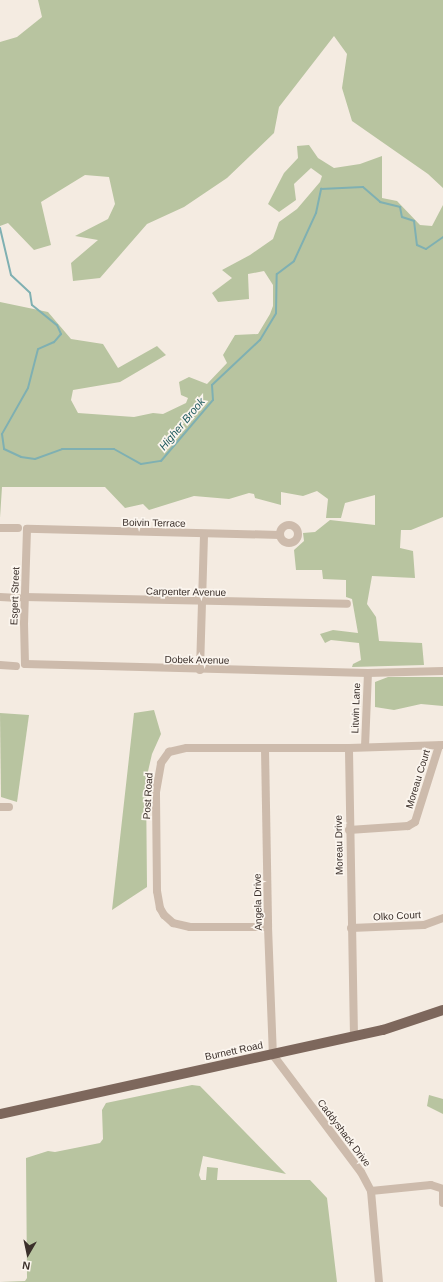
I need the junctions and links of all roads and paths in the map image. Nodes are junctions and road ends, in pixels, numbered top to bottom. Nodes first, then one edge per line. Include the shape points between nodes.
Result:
1 (0, 528) edge
2 (18, 528) dead end
3 (27, 529) joint
4 (204, 534) junction
5 (280, 535) dead end
6 (0, 598) edge
7 (21, 598) junction
8 (202, 602) junction
9 (347, 604) dead end
10 (25, 664) joint
11 (0, 665) edge
12 (16, 666) dead end
13 (200, 670) junction
14 (443, 671) edge
15 (368, 673) junction
16 (441, 746) edge
17 (365, 747) junction
18 (349, 748) junction
19 (266, 749) junction
20 (349, 830) junction
21 (443, 918) edge
22 (268, 927) junction
23 (351, 928) junction
24 (443, 1010) edge
25 (354, 1037) junction
26 (273, 1055) junction
27 (0, 1114) edge
28 (443, 1189) edge
29 (371, 1190) junction
30 (443, 1203) edge
31 (379, 1282) edge

1 - 2 street
3 - 4 street, Boivin Terrace
3 - 7 street, Esgert Street
4 - 5 street, Boivin Terrace
4 - 8 street
6 - 7 street, Carpenter Avenue
7 - 8 street, Carpenter Avenue
7 - 10 street, Esgert Street
8 - 9 street, Carpenter Avenue
8 - 13 street
10 - 13 street, Dobek Avenue
11 - 12 street
13 - 15 street, Dobek Avenue
14 - 15 street, Litwin Lane
15 - 17 street, Litwin Lane
16 - 17 street
16 - 20 street, Moreau Court via 414,822 408,826
17 - 18 street
18 - 19 street, Post Road
18 - 20 street, Moreau Drive
19 - 22 street, Angela Drive
19 - 22 street, Post Road via 187,748 169,752 159,767 156,804 158,902 167,919 177,925 190,927
20 - 23 street, Moreau Drive
21 - 23 street, Olko Court via 424,925
22 - 26 street, Angela Drive
23 - 25 street, Moreau Drive
24 - 25 main road, Burnett Road via 416,1021
25 - 26 main road, Burnett Road
26 - 27 main road, Burnett Road
26 - 29 street, Caddyshack Drive via 361,1172
28 - 29 street via 431,1185
28 - 30 street
29 - 31 street, Caddyshack Drive

